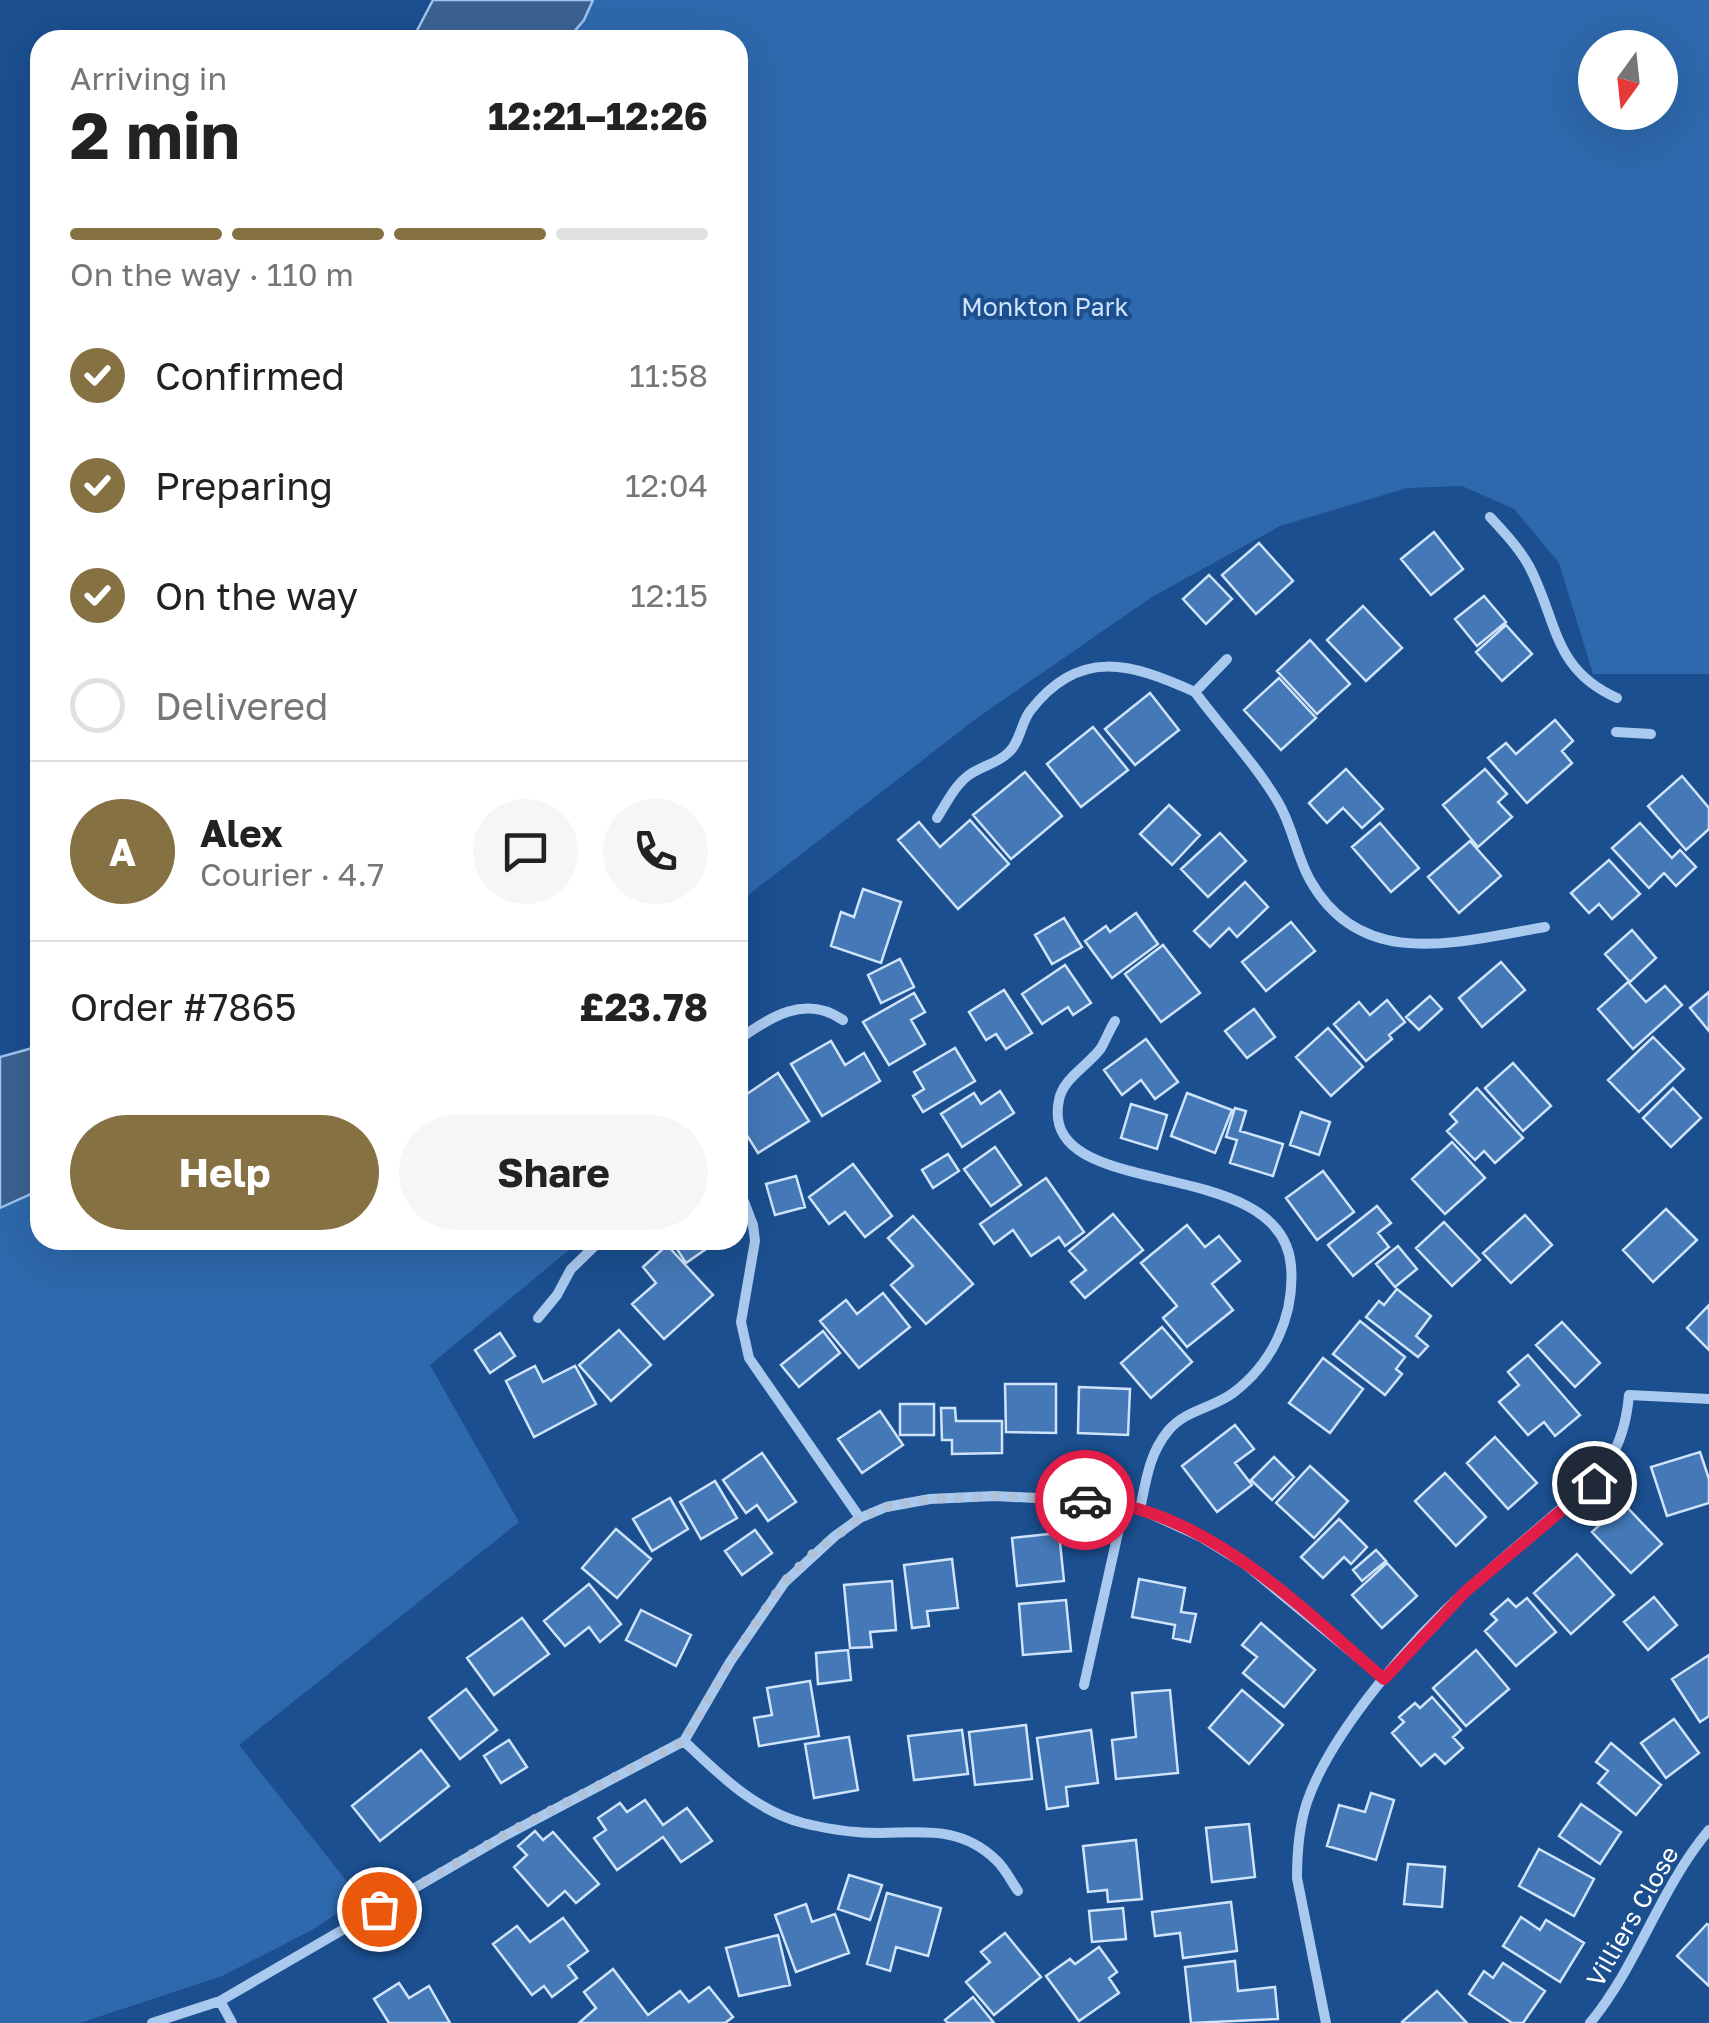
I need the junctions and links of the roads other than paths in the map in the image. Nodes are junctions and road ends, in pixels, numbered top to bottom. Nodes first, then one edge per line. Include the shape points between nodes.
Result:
1 (1490, 517) dead end
2 (1227, 659) dead end
3 (1195, 692) junction
4 (1616, 698) dead end
5 (1616, 732) dead end
6 (1652, 734) dead end
7 (937, 818) dead end
8 (1545, 927) dead end
9 (843, 1020) dead end
10 (1115, 1020) dead end
11 (748, 1034) edge
12 (748, 1210) edge
13 (590, 1250) edge
14 (538, 1318) dead end
15 (1709, 1399) edge
16 (1124, 1506) junction
17 (1140, 1509) junction
18 (860, 1518) junction
19 (1384, 1679) junction
20 (1084, 1685) dead end
21 (684, 1741) junction
22 (1709, 1830) edge
23 (1018, 1891) dead end
24 (220, 2001) junction
25 (152, 2023) edge
26 (232, 2023) edge
27 (1326, 2023) edge
28 (1590, 2023) edge

1 - 4 street via 1528,566 1558,644 1576,671
2 - 3 street
3 - 7 street via 1124,665 1069,674 1033,707 1012,749 962,780
3 - 8 street via 1276,798 1326,905 1351,926 1406,944
5 - 6 street
9 - 11 street via 818,1008 788,1010
10 - 17 street via 1102,1046 1065,1084 1059,1100 1062,1135 1126,1171 1236,1198 1268,1219 1290,1260 1288,1310 1268,1356 1232,1394 1171,1427 1150,1461
12 - 18 street via 755,1241 741,1322 750,1358
13 - 14 street
15 - 19 street via 1629,1395 1619,1441 1594,1483 1465,1592
16 - 17 street
16 - 18 street via 954,1498 907,1502
16 - 20 street
17 - 19 street via 1245,1564
18 - 21 street via 784,1582
19 - 27 street via 1321,1771 1302,1822 1297,1878
21 - 23 street via 728,1783 774,1812 856,1832 942,1833 997,1860
21 - 24 street via 506,1834
22 - 28 street, Villiers Close
24 - 25 street
24 - 26 street

